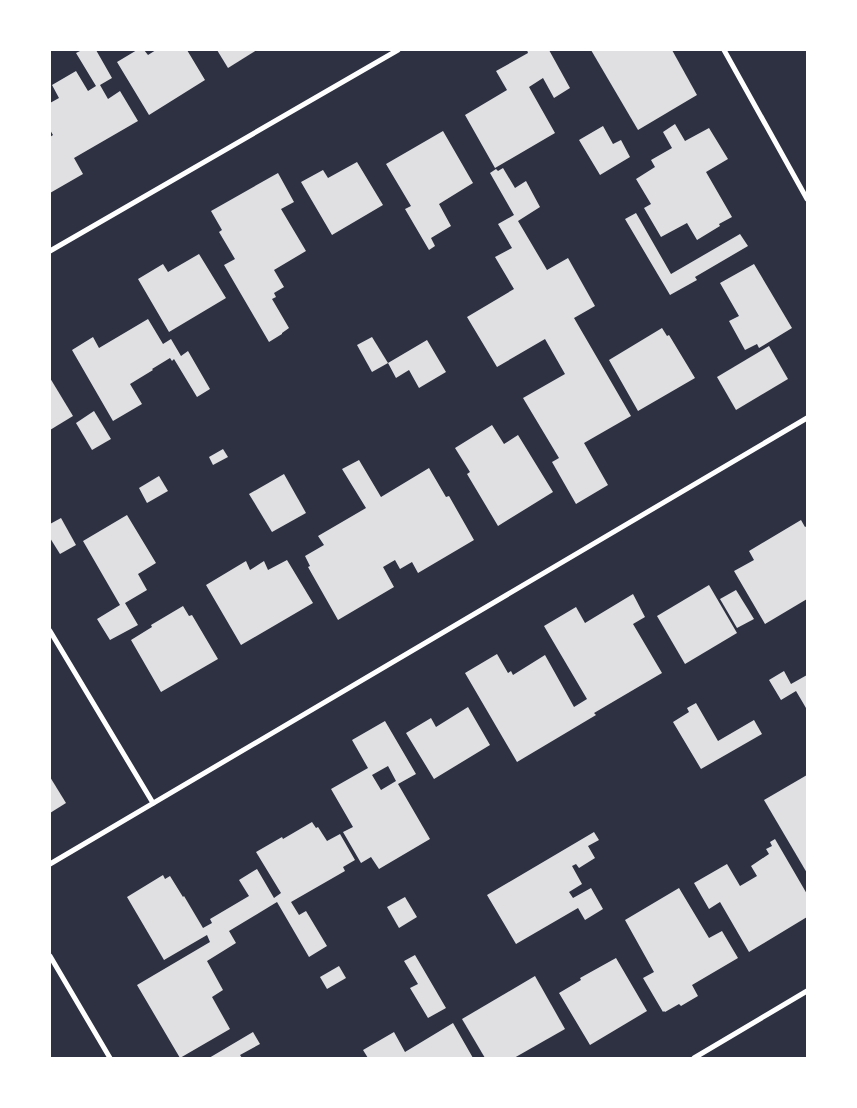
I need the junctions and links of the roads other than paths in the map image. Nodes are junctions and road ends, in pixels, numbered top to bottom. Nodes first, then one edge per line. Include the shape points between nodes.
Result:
1 (398, 50) edge
2 (724, 50) edge
3 (807, 199) edge
4 (50, 251) edge
5 (807, 418) edge
6 (50, 631) edge
7 (153, 803) junction
8 (50, 864) edge
9 (50, 956) edge
10 (807, 991) edge
11 (110, 1058) edge
12 (694, 1058) edge

1 - 4 street
2 - 3 street
5 - 7 street
6 - 7 street
7 - 8 street
9 - 11 street
10 - 12 street

